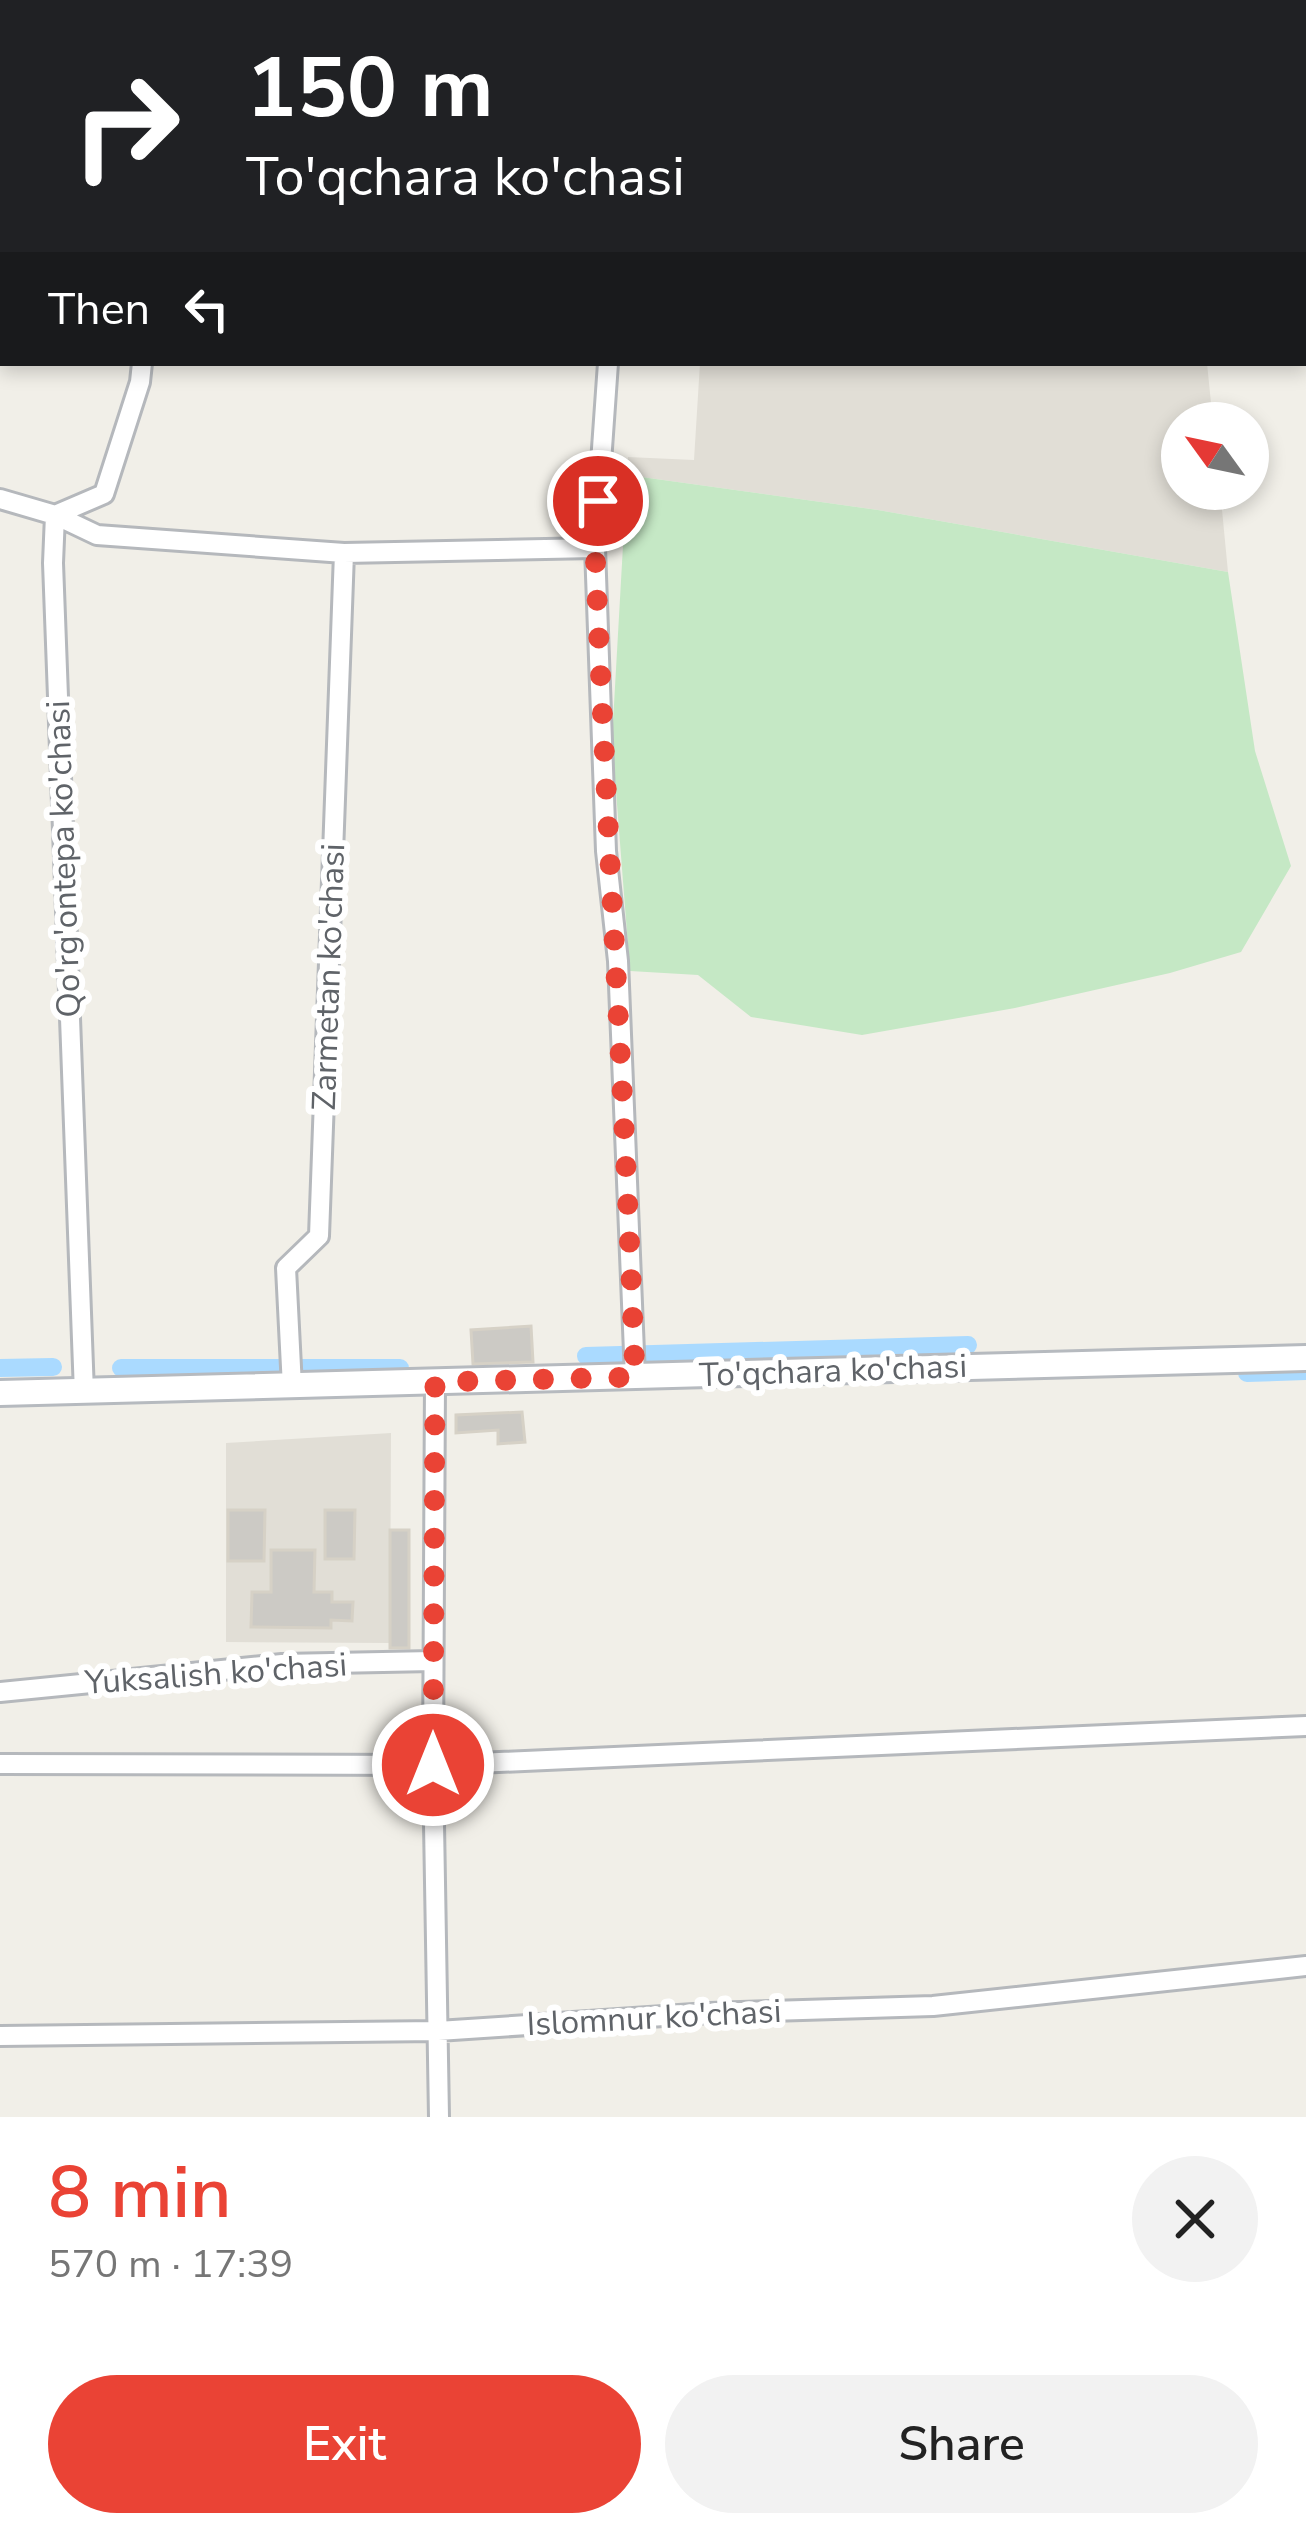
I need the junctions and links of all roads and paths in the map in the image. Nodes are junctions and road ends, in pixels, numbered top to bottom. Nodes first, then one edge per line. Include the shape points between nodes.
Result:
1 (142, 366) edge
2 (608, 366) edge
3 (0, 499) edge
4 (55, 515) junction
5 (595, 548) junction
6 (344, 553) junction
7 (1306, 1358) edge
8 (635, 1377) junction
9 (435, 1382) junction
10 (292, 1387) junction
11 (0, 1393) edge
12 (84, 1393) junction
13 (433, 1661) junction
14 (0, 1692) edge
15 (1306, 1726) edge
16 (0, 1764) edge
17 (433, 1765) junction
18 (1306, 1966) edge
19 (438, 2031) junction
20 (0, 2036) edge
21 (440, 2117) edge

1 - 4 street via 104,494
2 - 5 street
3 - 4 street
4 - 6 street via 97,535
4 - 12 street, Qo'rg'ontepa ko'chasi
5 - 6 street
5 - 8 street
6 - 10 street, Zarmetan ko'chasi via 319,1236 286,1268
7 - 8 street, To'qchara ko'chasi
8 - 9 street, To'qchara ko'chasi
9 - 10 street, To'qchara ko'chasi
9 - 13 street
10 - 12 street, To'qchara ko'chasi
11 - 12 street, To'qchara ko'chasi
13 - 14 street, Yuksalish ko'chasi via 282,1664
13 - 17 street
15 - 17 street
16 - 17 street
17 - 19 street
18 - 19 street, Islomnur ko'chasi via 933,2006
19 - 20 street, Islomnur ko'chasi
19 - 21 street

